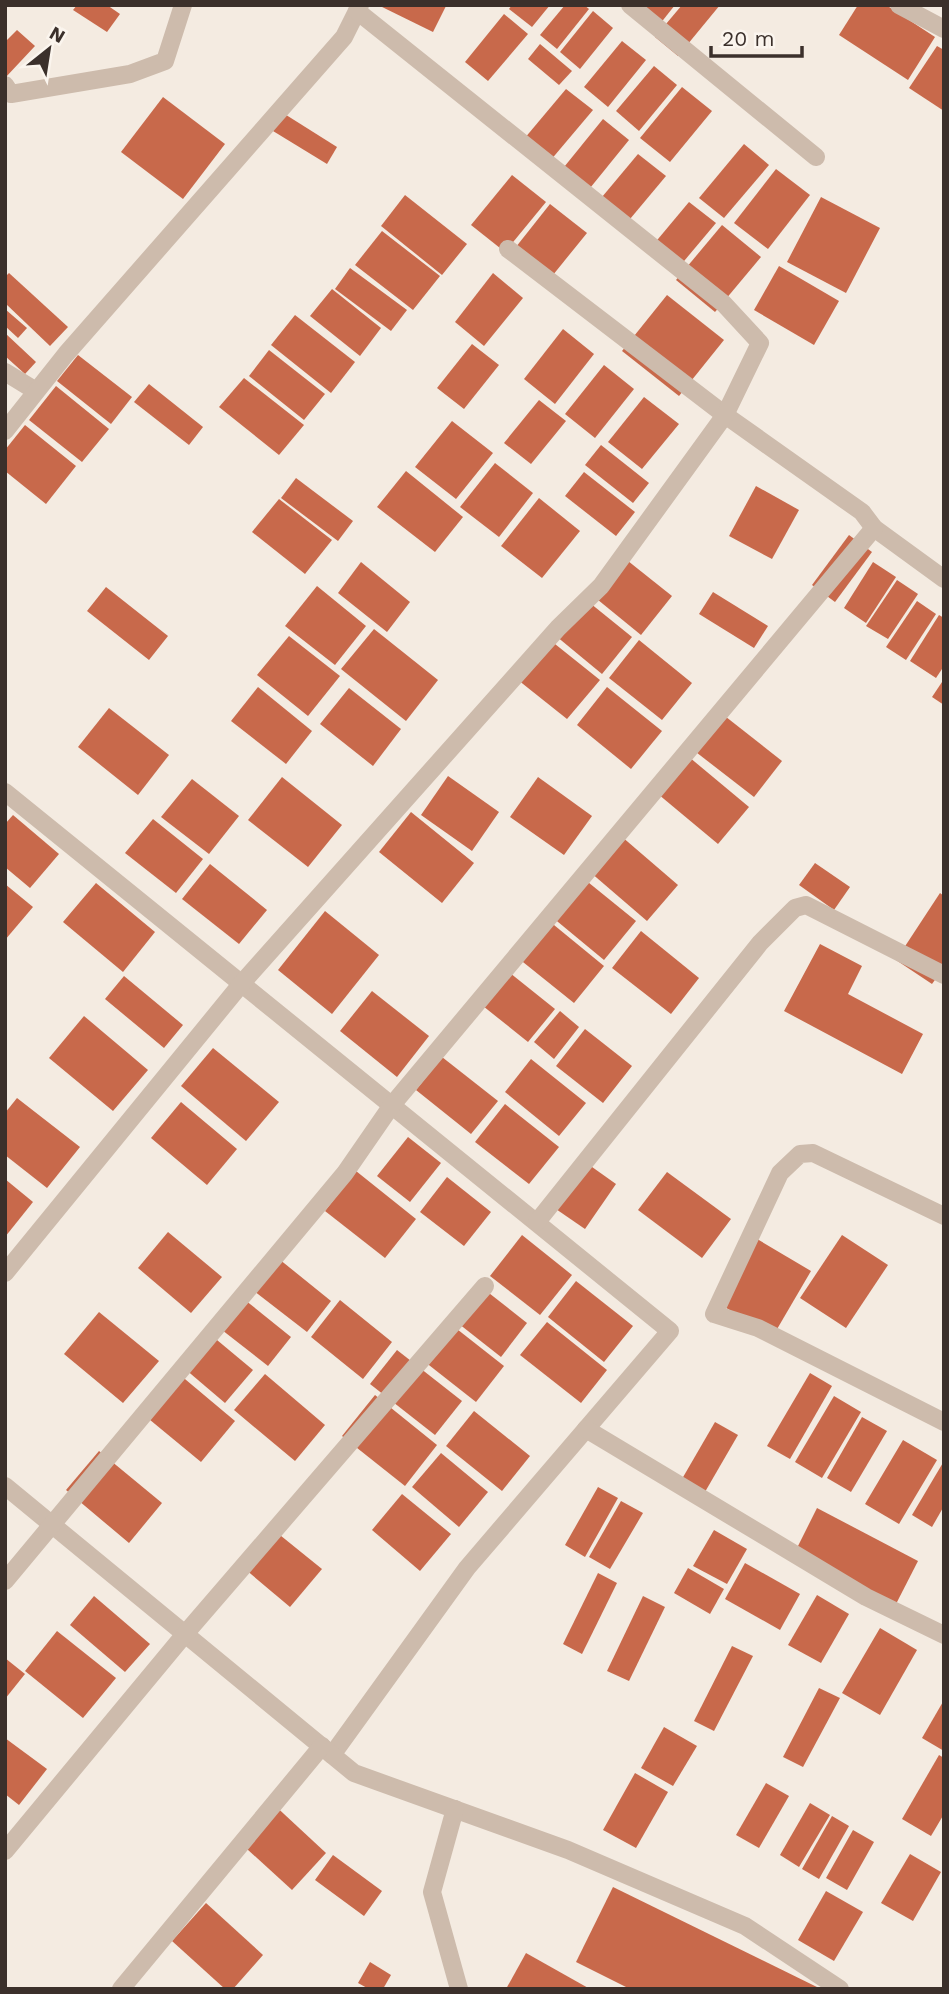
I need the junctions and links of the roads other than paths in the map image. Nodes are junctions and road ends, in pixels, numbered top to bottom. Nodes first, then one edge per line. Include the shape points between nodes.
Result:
1 (183, 5) edge
2 (630, 5) edge
3 (899, 5) edge
4 (359, 8) edge
5 (944, 29) edge
6 (5, 85) edge
7 (816, 157) dead end
8 (508, 249) dead end
9 (5, 372) edge
10 (36, 391) junction
11 (725, 415) junction
12 (5, 431) edge
13 (874, 527) junction
14 (944, 579) edge
15 (5, 792) edge
16 (944, 975) edge
17 (242, 983) junction
18 (392, 1105) junction
19 (944, 1216) edge
20 (537, 1222) junction
21 (5, 1273) edge
22 (485, 1286) dead end
23 (944, 1422) edge
24 (586, 1429) junction
25 (5, 1486) edge
26 (51, 1524) junction
27 (5, 1581) edge
28 (185, 1634) junction
29 (944, 1635) edge
30 (327, 1751) junction
31 (455, 1810) junction
32 (5, 1851) edge
33 (121, 1989) edge
34 (458, 1989) edge
35 (839, 1989) edge

1 - 6 street via 165,61 130,74 11,94
2 - 7 street
3 - 5 street
4 - 10 street via 344,37
4 - 11 street via 724,304 760,343
8 - 11 street
9 - 10 street
10 - 12 street
11 - 13 street via 862,512
11 - 17 street via 601,586 558,628
13 - 14 street
13 - 18 street
15 - 17 street
16 - 20 street via 806,905 795,908 760,943
17 - 18 street
17 - 21 street
18 - 20 street
18 - 26 street via 345,1173
19 - 23 street via 813,1153 800,1154 780,1173 714,1314 758,1328
20 - 24 street via 670,1331
22 - 28 street
24 - 29 street via 866,1597
24 - 30 street via 467,1568
25 - 26 street
26 - 27 street
26 - 28 street
28 - 30 street
28 - 32 street
30 - 31 street via 354,1773
30 - 33 street
31 - 34 street via 432,1892
31 - 35 street via 568,1850 745,1926

